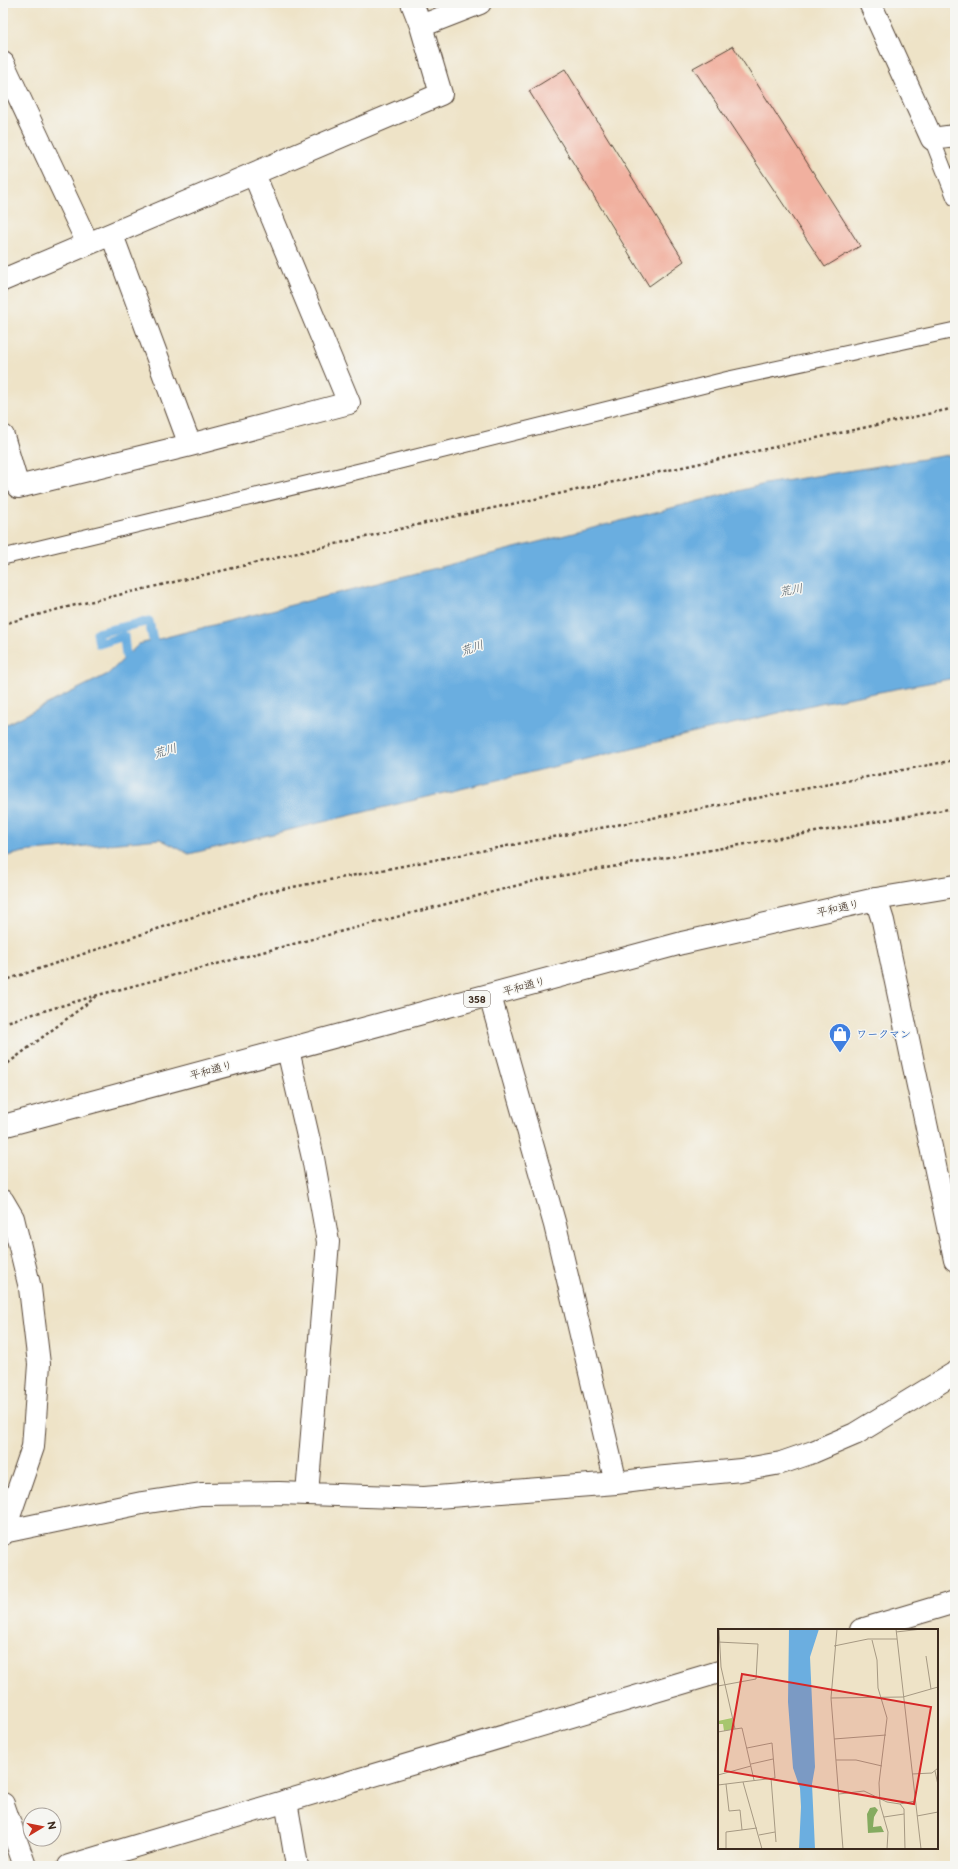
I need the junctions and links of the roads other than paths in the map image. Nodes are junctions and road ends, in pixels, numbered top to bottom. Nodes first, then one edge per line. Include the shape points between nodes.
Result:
1 (412, 3) edge
2 (480, 3) edge
3 (870, 3) edge
4 (421, 26) junction
5 (3, 63) edge
6 (955, 136) edge
7 (932, 139) junction
8 (254, 174) junction
9 (955, 198) edge
10 (112, 235) junction
11 (88, 244) junction
12 (3, 280) edge
13 (955, 330) edge
14 (4, 445) edge
15 (190, 445) junction
16 (3, 557) edge
17 (955, 886) edge
18 (876, 899) junction
19 (490, 996) junction
20 (288, 1050) junction
21 (3, 1126) edge
22 (3, 1202) edge
23 (955, 1260) edge
24 (955, 1373) edge
25 (616, 1483) junction
26 (307, 1494) junction
27 (4, 1532) edge
28 (955, 1602) edge
29 (864, 1629) edge
30 (718, 1672) edge
31 (286, 1801) junction
32 (3, 1804) edge
33 (25, 1866) edge
34 (69, 1866) edge
35 (297, 1866) edge

1 - 4 main road
2 - 4 main road
3 - 7 main road
4 - 8 main road via 441,94
5 - 11 main road
6 - 7 main road
7 - 9 lane
8 - 10 main road
8 - 15 main road via 350,404
10 - 11 main road
10 - 15 main road
11 - 12 main road
13 - 16 lane via 729,380
14 - 15 main road via 18,487
17 - 18 main road, 平和通り / 358
18 - 19 main road, 平和通り / 358 via 682,943
18 - 23 main road via 883,921
19 - 20 main road, 平和通り / 358
19 - 25 main road via 555,1225
20 - 21 main road, 平和通り / 358
20 - 26 main road via 314,1158 328,1242
22 - 27 main road via 13,1218 30,1288 39,1364 33,1447
24 - 25 main road via 855,1434 781,1463 741,1470
25 - 26 main road via 424,1498
26 - 27 main road via 201,1494 142,1503
28 - 29 main road
30 - 31 main road
31 - 34 main road
31 - 35 main road
32 - 33 main road

